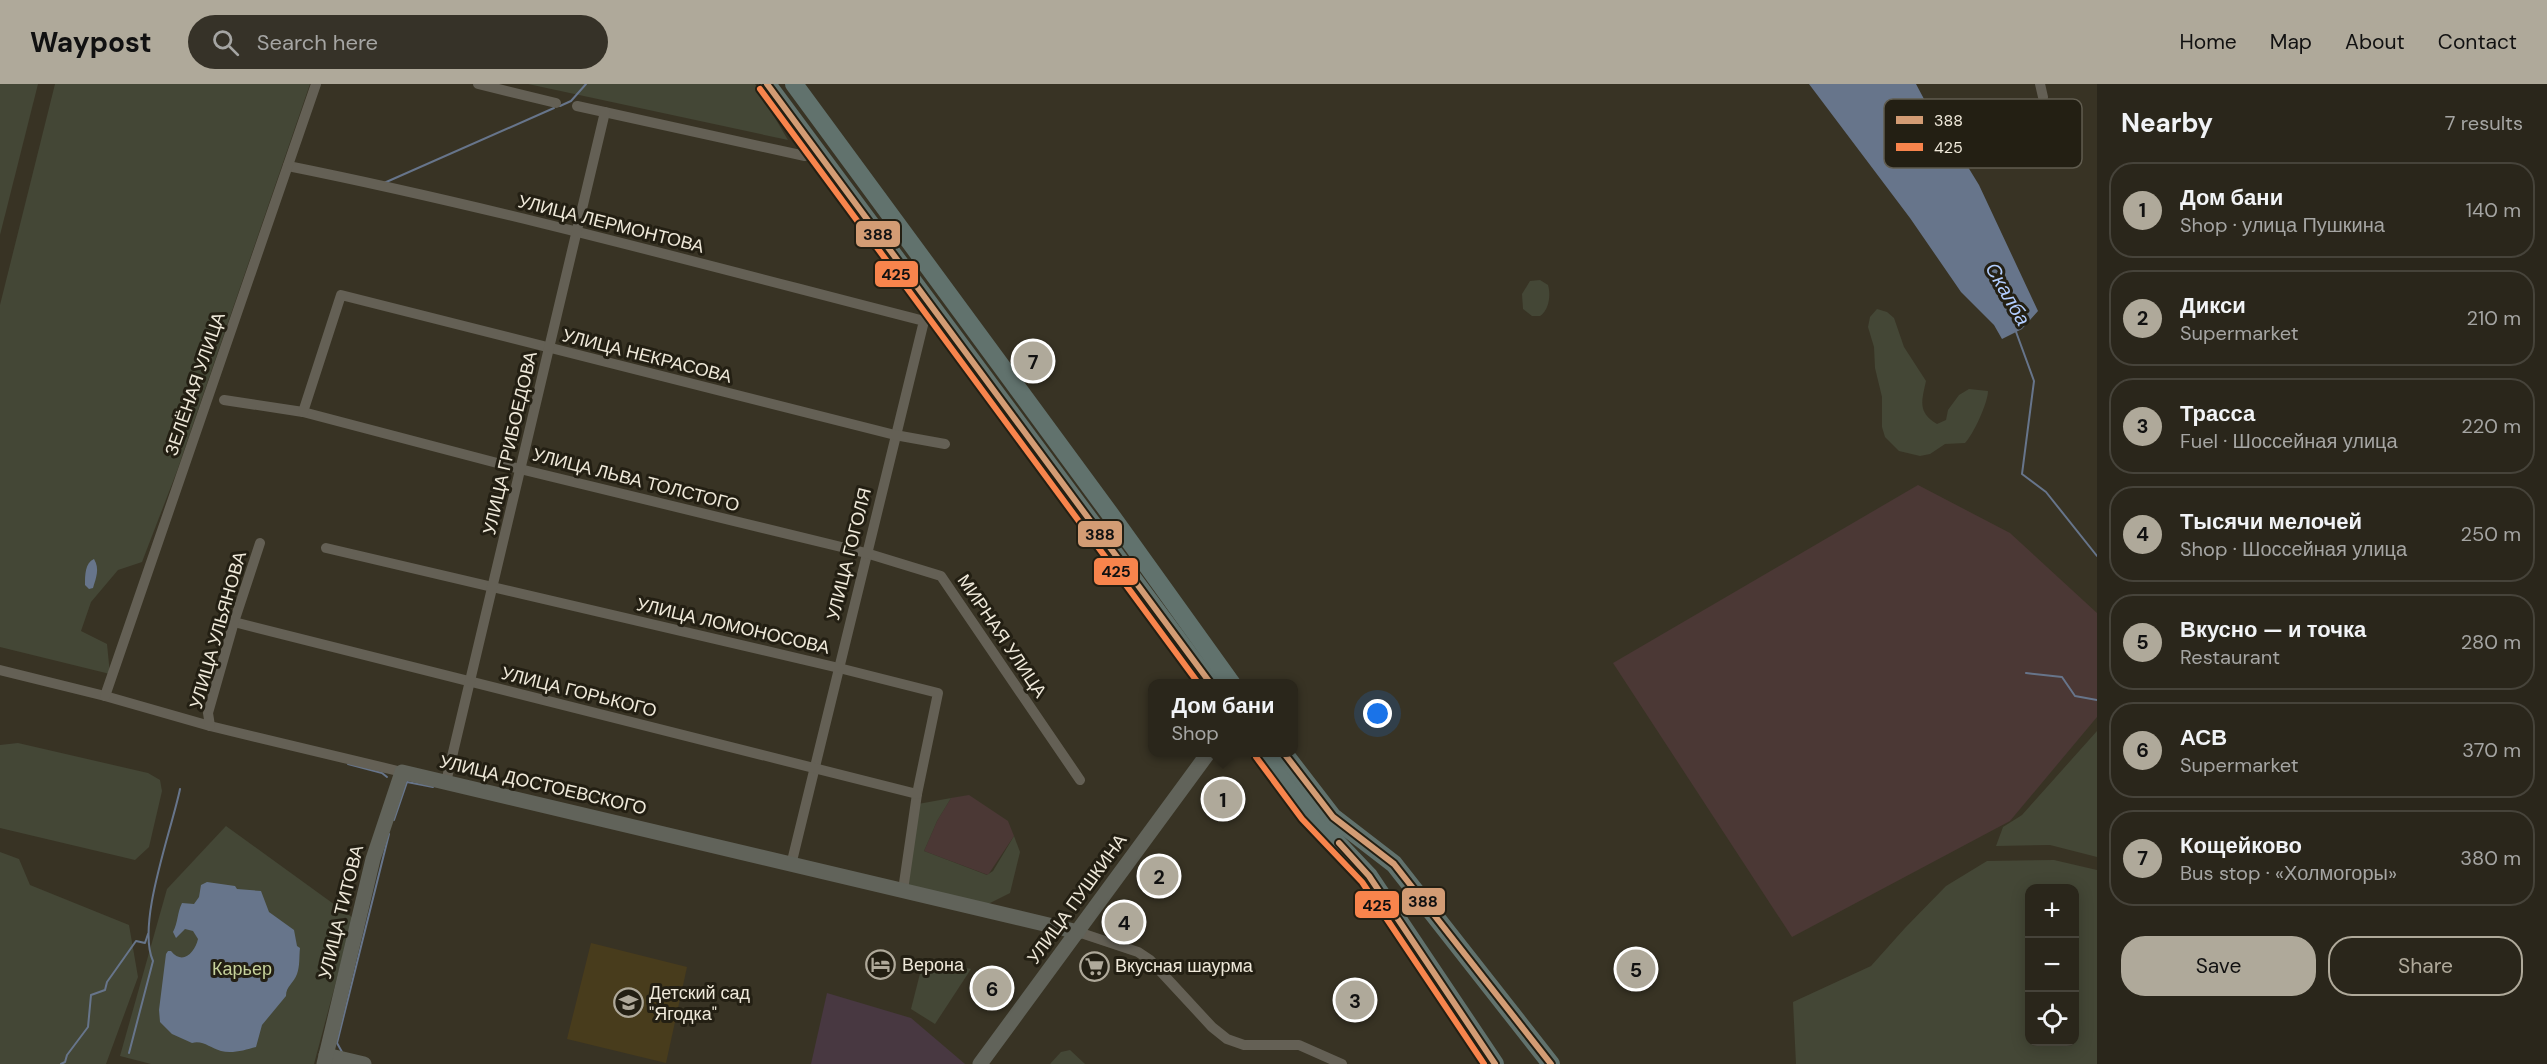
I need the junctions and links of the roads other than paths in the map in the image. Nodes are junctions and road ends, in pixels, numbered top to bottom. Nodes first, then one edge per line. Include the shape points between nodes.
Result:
1 (316, 84) edge
2 (478, 84) edge
3 (767, 84) edge
4 (794, 84) edge
5 (2040, 84) edge
6 (2043, 97) dead end
7 (556, 103) dead end
8 (577, 106) dead end
9 (605, 112) junction
10 (805, 156) dead end
11 (288, 166) junction
12 (576, 232) junction
13 (924, 321) joint
14 (550, 349) junction
15 (224, 400) dead end
16 (303, 412) junction
17 (895, 435) junction
18 (945, 444) dead end
19 (520, 469) junction
20 (260, 543) dead end
21 (326, 548) dead end
22 (866, 553) junction
23 (494, 587) junction
24 (234, 621) junction
25 (839, 668) junction
26 (0, 670) edge
27 (1207, 679) edge
28 (1228, 679) edge
29 (470, 682) junction
30 (105, 696) junction
31 (210, 726) junction
32 (1207, 757) edge
33 (1266, 757) edge
34 (1286, 757) edge
35 (813, 768) junction
36 (402, 772) junction
37 (1080, 780) dead end
38 (447, 782) junction
39 (917, 794) junction
40 (791, 864) junction
41 (903, 890) junction
42 (1078, 932) junction
43 (325, 1059) edge
44 (364, 1064) edge
45 (980, 1064) edge
46 (1342, 1064) edge
47 (1495, 1064) edge
48 (1551, 1064) edge

1 - 11 street, ЗЕЛЁНАЯ УЛИЦА
2 - 7 street
3 - 27 highway
4 - 28 highway
5 - 6 street
8 - 9 street
9 - 10 street
9 - 12 street, УЛИЦА ГРИБОЕДОВА
11 - 12 street, УЛИЦА ЛЕРМОНТОВА
11 - 30 street, ЗЕЛЁНАЯ УЛИЦА
12 - 13 street, УЛИЦА ЛЕРМОНТОВА
12 - 14 street, УЛИЦА ГРИБОЕДОВА
13 - 17 street, УЛИЦА ГОГОЛЯ
14 - 16 street, УЛИЦА НЕКРАСОВА via 341,295
14 - 17 street, УЛИЦА НЕКРАСОВА
14 - 19 street, УЛИЦА ГРИБОЕДОВА
15 - 16 street, УЛИЦА ЛЬВА ТОЛСТОГО
16 - 19 street, УЛИЦА ЛЬВА ТОЛСТОГО
17 - 18 street, УЛИЦА НЕКРАСОВА
17 - 22 street, УЛИЦА ГОГОЛЯ
19 - 22 street, УЛИЦА ЛЬВА ТОЛСТОГО
19 - 23 street, УЛИЦА ГРИБОЕДОВА
20 - 24 street, УЛИЦА УЛЬЯНОВА
21 - 23 street, УЛИЦА ЛОМОНОСОВА
22 - 25 street, УЛИЦА ГОГОЛЯ
22 - 37 street, МИРНАЯ УЛИЦА via 941,576
23 - 25 street, УЛИЦА ЛОМОНОСОВА
23 - 29 street, УЛИЦА ГРИБОЕДОВА
24 - 29 street, УЛИЦА ГОРЬКОГО
24 - 31 street, УЛИЦА УЛЬЯНОВА via 208,713
25 - 35 street, УЛИЦА ГОГОЛЯ
25 - 39 street, УЛИЦА ЛОМОНОСОВА via 938,693
26 - 30 street, УЛИЦА ДОСТОЕВСКОГО
29 - 35 street, УЛИЦА ГОРЬКОГО
29 - 38 street, УЛИЦА ГРИБОЕДОВА
30 - 31 street, УЛИЦА ДОСТОЕВСКОГО
31 - 36 street, УЛИЦА ДОСТОЕВСКОГО
32 - 42 street, УЛИЦА ПУШКИНА
33 - 47 highway via 1309,813 1370,876
34 - 48 highway via 1333,817 1394,864
35 - 39 street, УЛИЦА ГОРЬКОГО
35 - 40 street, УЛИЦА ГОГОЛЯ
36 - 38 street, УЛИЦА ДОСТОЕВСКОГО
36 - 43 street, УЛИЦА ТИТОВА via 373,859
38 - 40 street, УЛИЦА ДОСТОЕВСКОГО
39 - 41 street, УЛИЦА ЛОМОНОСОВА
40 - 41 street, УЛИЦА ДОСТОЕВСКОГО
41 - 42 street, УЛИЦА ДОСТОЕВСКОГО
42 - 45 street, УЛИЦА ПУШКИНА
42 - 46 street via 1138,952 1227,1039 1244,1045 1299,1045
43 - 44 street

